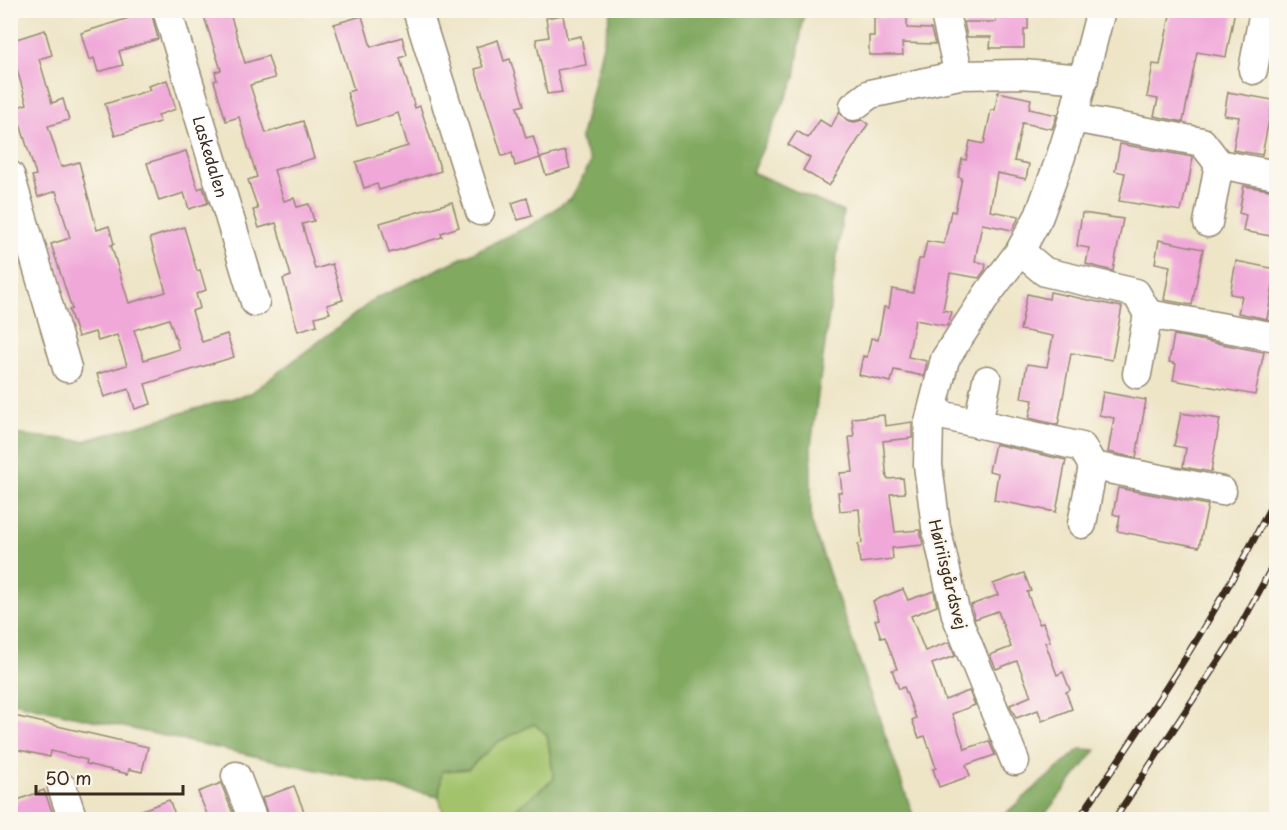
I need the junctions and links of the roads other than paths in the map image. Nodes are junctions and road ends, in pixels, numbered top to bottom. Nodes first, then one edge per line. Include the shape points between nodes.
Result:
1 (167, 10) edge
2 (417, 10) edge
3 (944, 10) edge
4 (1101, 10) edge
5 (1264, 11) edge
6 (1276, 13) edge
7 (1253, 70) dead end
8 (960, 75) junction
9 (1084, 79) junction
10 (854, 106) dead end
11 (1073, 118) junction
12 (1219, 164) junction
13 (10, 175) edge
14 (1276, 175) edge
15 (480, 211) dead end
16 (1208, 223) dead end
17 (1020, 251) junction
18 (255, 302) dead end
19 (1148, 314) junction
20 (1276, 337) edge
21 (67, 368) dead end
22 (1137, 374) dead end
23 (987, 380) dead end
24 (932, 413) junction
25 (978, 423) junction
26 (1093, 466) junction
27 (1222, 490) dead end
28 (1082, 524) dead end
29 (1015, 761) dead end
30 (236, 776) dead end
31 (62, 787) dead end
32 (73, 819) edge
33 (253, 819) edge

1 - 18 street, Laskedalen
2 - 15 street
3 - 8 street
4 - 9 street, Høiriisgårdsvej
5 - 6 street
5 - 7 street
8 - 9 street
8 - 10 street via 870,94
9 - 11 street, Høiriisgårdsvej
11 - 12 street via 1202,142
11 - 17 street, Høiriisgårdsvej via 1039,216
12 - 14 street
12 - 16 street
13 - 21 street
17 - 19 street via 1045,272 1136,293
17 - 24 street, Høiriisgårdsvej via 945,359
19 - 20 street
19 - 22 street
23 - 25 street
24 - 25 street
24 - 29 street, Høiriisgårdsvej via 928,465 936,527 956,615
25 - 26 street via 1082,447
26 - 27 street
26 - 28 street
30 - 33 street
31 - 32 street

